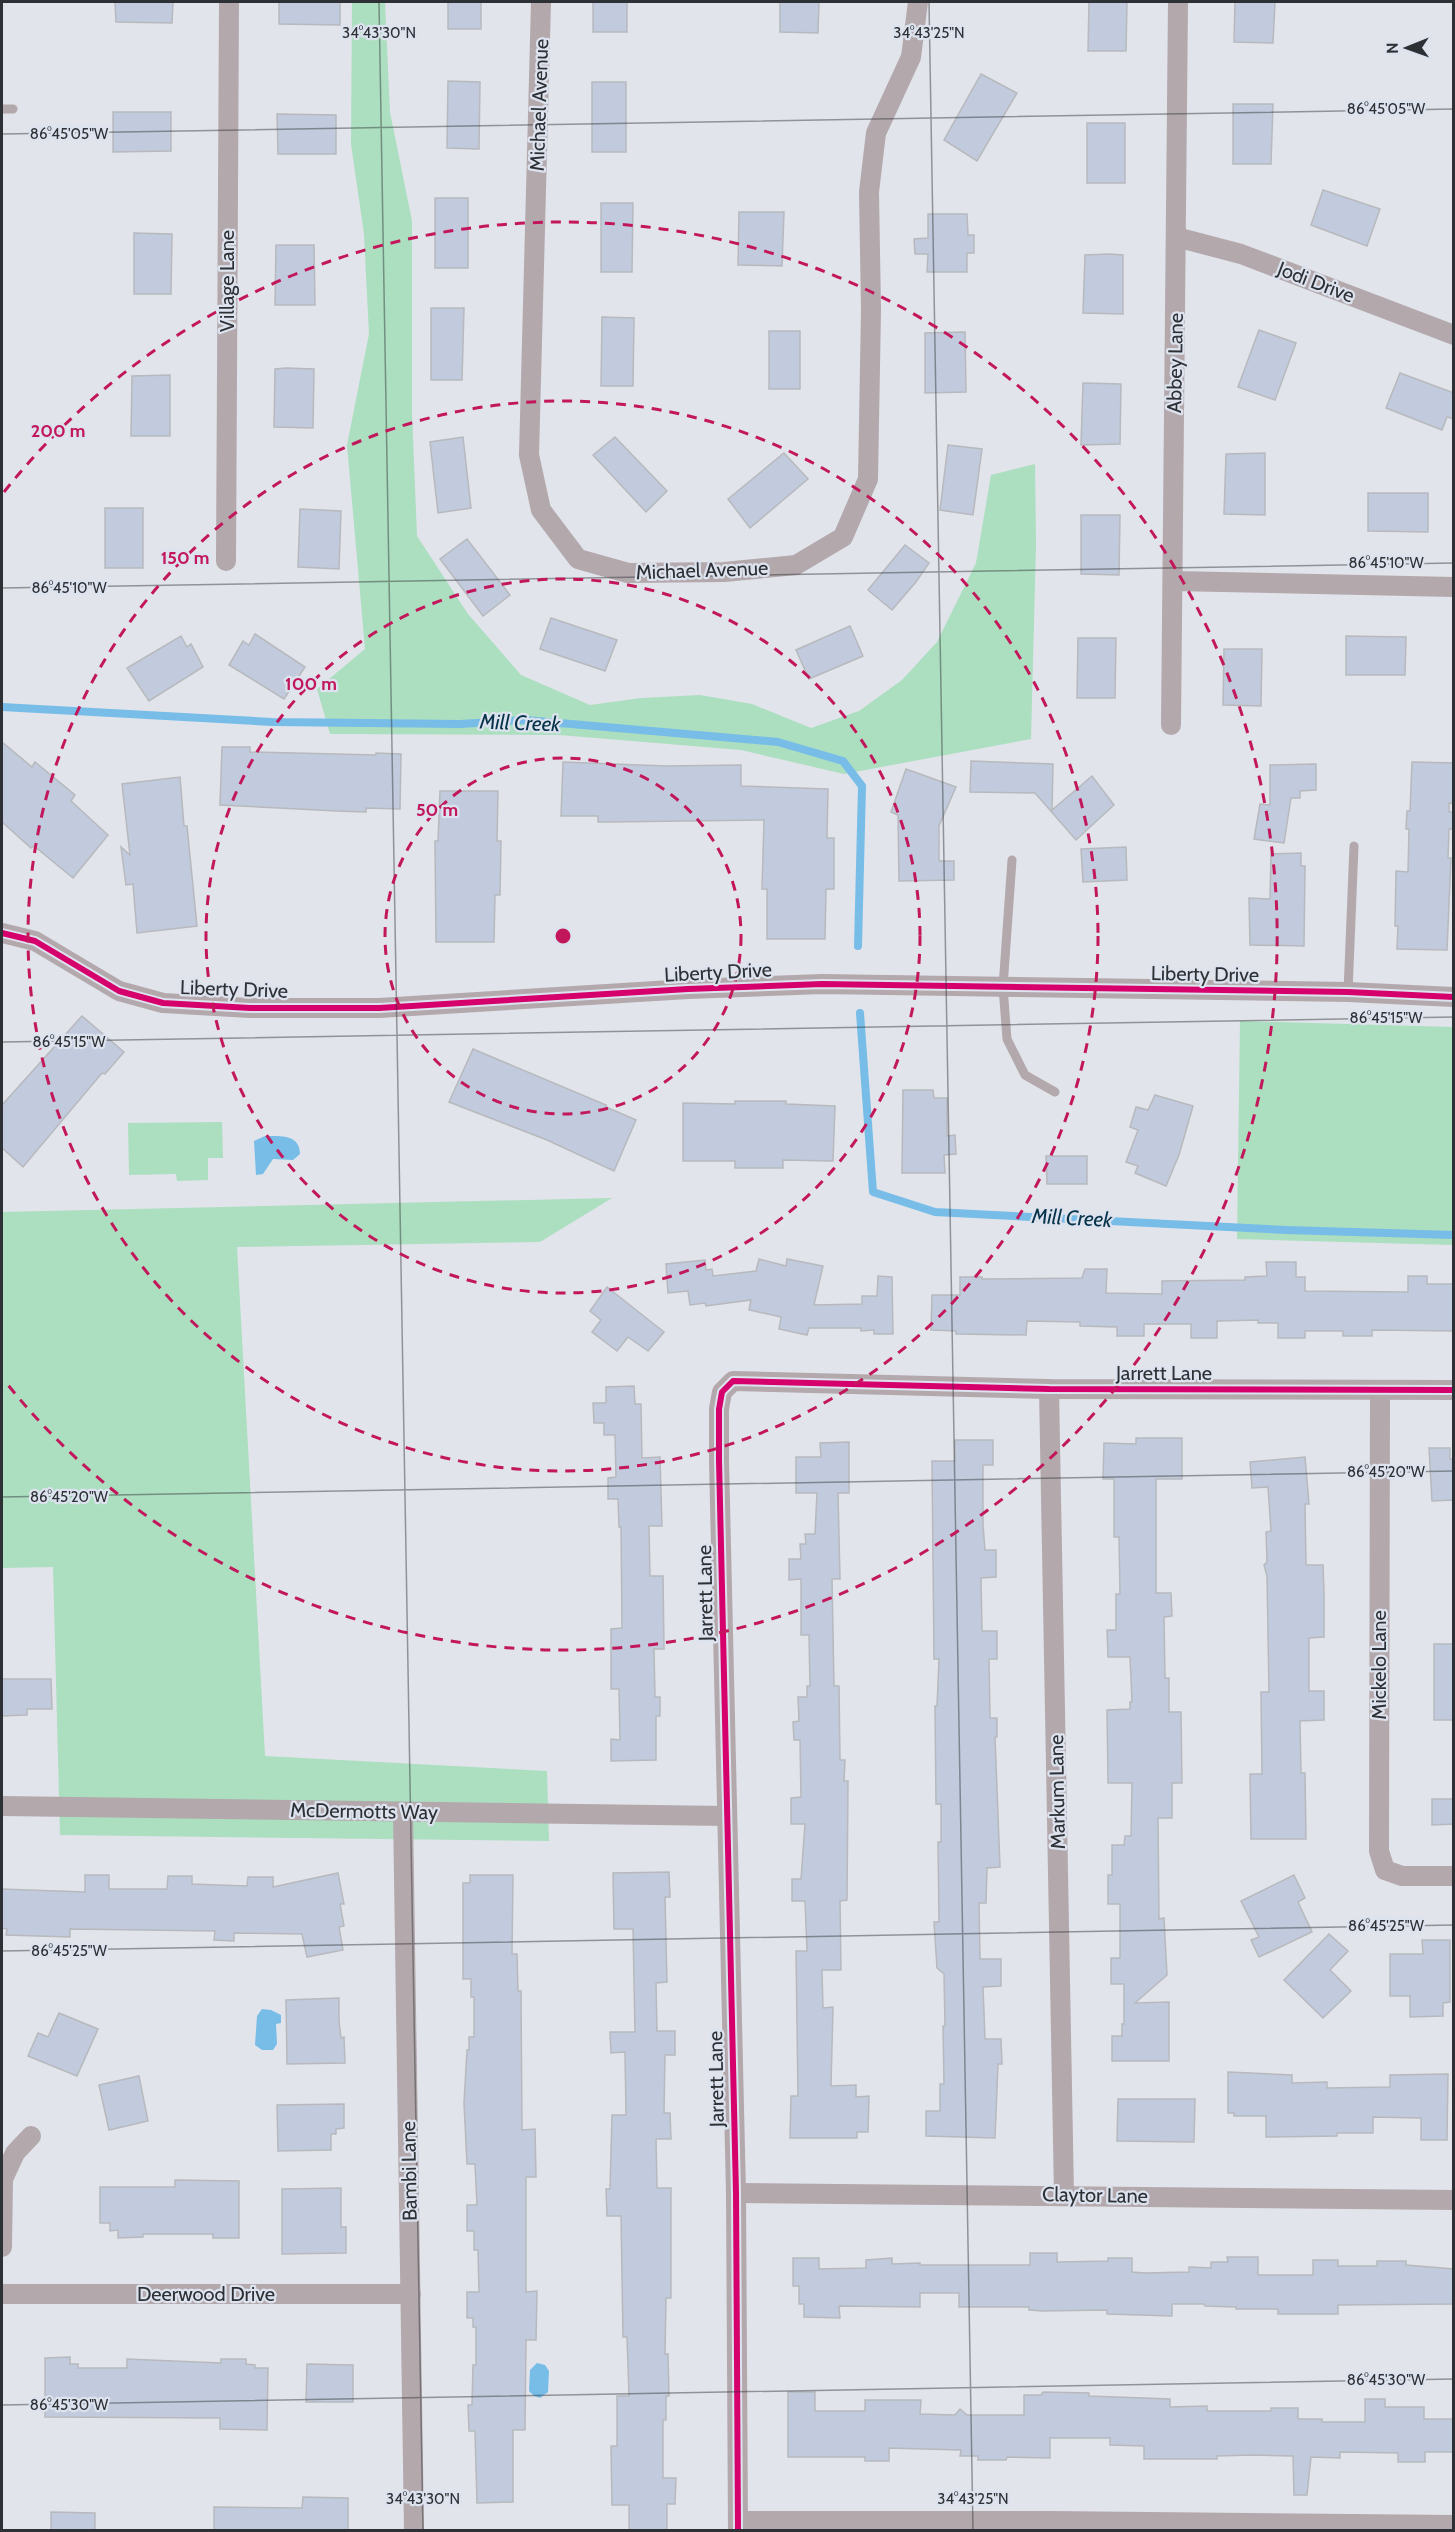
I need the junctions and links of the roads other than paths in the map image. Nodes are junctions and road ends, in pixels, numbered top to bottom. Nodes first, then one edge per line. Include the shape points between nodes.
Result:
1 (229, 2) edge
2 (541, 2) edge
3 (918, 2) edge
4 (1178, 2) edge
5 (2, 109) edge
6 (13, 109) dead end
7 (1176, 237) junction
8 (1454, 335) edge
9 (226, 561) dead end
10 (1173, 581) junction
11 (1454, 587) edge
12 (1171, 725) dead end
13 (1354, 846) dead end
14 (1012, 860) dead end
15 (2, 933) edge
16 (1002, 987) junction
17 (1348, 992) junction
18 (1454, 997) edge
19 (1055, 1092) dead end
20 (1049, 1389) junction
21 (1380, 1390) junction
22 (1454, 1390) edge
23 (2, 1806) edge
24 (403, 1812) junction
25 (726, 1816) junction
26 (1454, 1876) edge
27 (31, 2136) dead end
28 (736, 2193) junction
29 (1064, 2195) junction
30 (1454, 2200) edge
31 (2, 2247) edge
32 (2, 2294) edge
33 (411, 2294) junction
34 (1454, 2525) edge
35 (738, 2526) edge
36 (414, 2530) edge

1 - 9 street, Village Lane
2 - 3 street, Michael Avenue via 529,455 541,510 578,559 628,573 724,572 796,565 843,537 868,479 869,192 876,133 911,57
4 - 7 street, Abbey Lane
5 - 6 lane
7 - 8 street, Jodi Drive via 1241,254
7 - 10 street, Abbey Lane
10 - 11 street
10 - 12 street, Abbey Lane
13 - 17 lane
14 - 16 lane
15 - 16 street, Liberty Drive via 35,941 119,991 163,1003 250,1008 379,1008 822,984
16 - 17 street, Liberty Drive
16 - 19 lane via 1007,1039 1025,1075
17 - 18 street, Liberty Drive
20 - 21 street, Jarrett Lane
20 - 25 street, Jarrett Lane via 733,1381 722,1392 719,1460
20 - 29 street, Markum Lane
21 - 22 street, Jarrett Lane
21 - 26 street, Mickelo Lane via 1379,1851 1385,1869 1402,1876
23 - 24 street, McDermotts Way
24 - 25 street, McDermotts Way
24 - 33 street, Bambi Lane
25 - 28 street, Jarrett Lane
27 - 31 street via 15,2153 3,2179
28 - 29 street, Claytor Lane
28 - 35 street, Jarrett Lane
29 - 30 street, Claytor Lane
32 - 33 street, Deerwood Drive
33 - 36 street, Bambi Lane
34 - 35 street via 1049,2520

